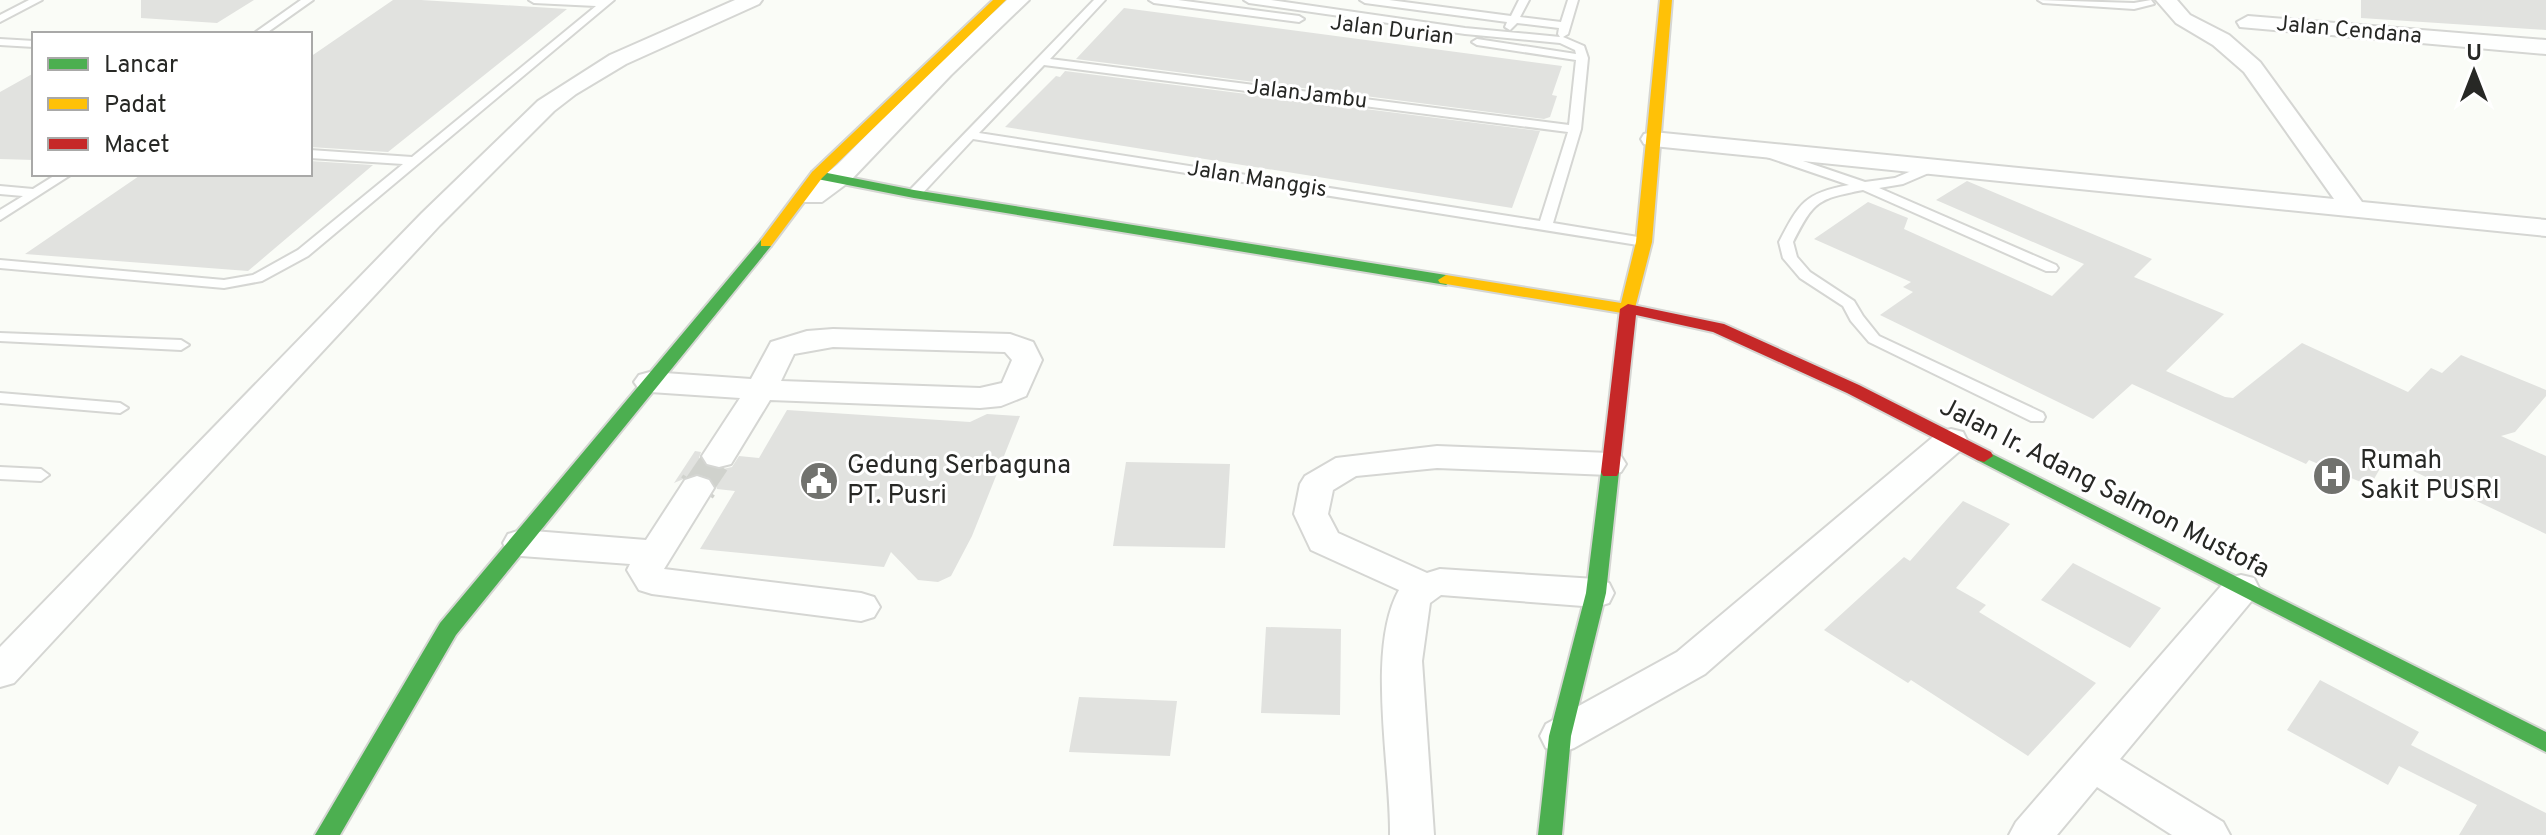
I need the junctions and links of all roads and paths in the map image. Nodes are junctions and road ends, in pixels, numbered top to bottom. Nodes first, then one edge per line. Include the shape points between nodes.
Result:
1 (37, 0) edge
2 (308, 0) edge
3 (534, 0) edge
4 (752, 0) edge
5 (1000, 0) edge
6 (1019, 0) edge
7 (1100, 0) edge
8 (1154, 0) edge
9 (1249, 0) edge
10 (1365, 0) edge
11 (1487, 0) edge
12 (1524, 0) edge
13 (1573, 0) edge
14 (1666, 0) edge
15 (2043, 0) edge
16 (2146, 0) edge
17 (2166, 0) edge
18 (608, 1) edge
19 (1477, 16) junction
20 (0, 19) edge
21 (1513, 20) junction
22 (2248, 22) dead end
23 (1566, 26) junction
24 (1465, 31) junction
25 (261, 32) edge
26 (1507, 35) junction
27 (1562, 40) junction
28 (0, 42) edge
29 (32, 44) edge
30 (2546, 47) edge
31 (1582, 58) junction
32 (1039, 61) junction
33 (1575, 129) junction
34 (970, 135) junction
35 (1653, 139) junction
36 (1758, 149) junction
37 (312, 154) edge
38 (416, 161) junction
39 (1934, 166) junction
40 (62, 176) edge
41 (828, 176) junction
42 (1864, 186) junction
43 (0, 190) edge
44 (32, 193) junction
45 (914, 194) junction
46 (794, 209) joint
47 (2354, 209) junction
48 (0, 216) edge
49 (1545, 226) junction
50 (2546, 228) edge
51 (1644, 242) junction
52 (0, 264) edge
53 (2051, 268) dead end
54 (1628, 309) junction
55 (0, 337) edge
56 (181, 345) dead end
57 (650, 382) junction
58 (761, 390) junction
59 (0, 398) edge
60 (120, 408) dead end
61 (2037, 417) dead end
62 (1951, 440) junction
63 (719, 456) tunnel mouth
64 (1609, 464) junction
65 (0, 473) edge
66 (41, 475) dead end
67 (697, 488) tunnel mouth
68 (521, 543) junction
69 (654, 553) junction
70 (1423, 586) junction
71 (2241, 588) junction
72 (1596, 593) junction
73 (861, 607) dead end
74 (0, 672) edge
75 (1560, 736) junction
76 (2546, 743) edge
77 (2092, 763) junction
78 (327, 835) edge
79 (1412, 835) edge
80 (1550, 835) edge
81 (2031, 835) edge
82 (2208, 835) edge

1 - 20 lane
2 - 25 lane
3 - 18 lane
4 - 74 street via 565,89 420,230
5 - 41 street
6 - 41 street
7 - 32 lane
8 - 31 lane, Jalan Durian
9 - 24 lane
10 - 19 lane
11 - 19 lane
12 - 21 lane
13 - 23 lane
14 - 35 street
15 - 16 lane via 2134,6 2149,4
17 - 47 street via 2183,19 2221,40 2252,67
18 - 38 lane
19 - 21 lane
19 - 24 lane
21 - 23 lane
21 - 26 lane
22 - 30 street, Jalan Cendana
23 - 27 lane
24 - 26 lane
26 - 27 lane
27 - 31 lane via 1580,48
28 - 29 lane
31 - 33 lane
32 - 33 lane, JalanJambu
32 - 34 lane
33 - 49 lane
34 - 45 lane
34 - 49 lane, Jalan Manggis
35 - 36 street
35 - 51 street
36 - 39 street
36 - 42 lane
37 - 38 lane
38 - 52 lane via 303,253 257,278 224,284
39 - 42 lane via 1898,181
39 - 47 street
40 - 44 lane
41 - 45 street, Jalan Ir. Adang Salmon Mustofa
41 - 46 street
42 - 53 lane
42 - 61 lane via 1826,193 1803,209 1786,242 1790,258 1805,275 1849,304 1874,339
43 - 44 lane
44 - 48 lane
45 - 54 street, Jalan Ir. Adang Salmon Mustofa
46 - 57 street
47 - 50 street
49 - 51 lane, Jalan Manggis
51 - 54 street
54 - 62 street, Jalan Ir. Adang Salmon Mustofa via 1718,328
54 - 64 street
55 - 56 lane
57 - 58 street
57 - 68 street
58 - 58 street via 782,348 807,340 1010,343 1022,348 1027,360 1015,389 1001,396
58 - 63 street
59 - 60 lane
62 - 71 street, Jalan Ir. Adang Salmon Mustofa
62 - 75 street via 1691,663
64 - 70 street via 1437,457 1348,466 1317,484 1311,514 1324,541
64 - 72 street
65 - 66 lane
67 - 69 street
68 - 69 street
68 - 78 street via 448,629
69 - 73 street via 645,570 652,581
70 - 72 street via 1440,582
70 - 79 street via 1410,605 1404,656
71 - 76 street, Jalan Ir. Adang Salmon Mustofa
71 - 77 street
72 - 75 street
75 - 80 street
77 - 81 street
77 - 82 street

